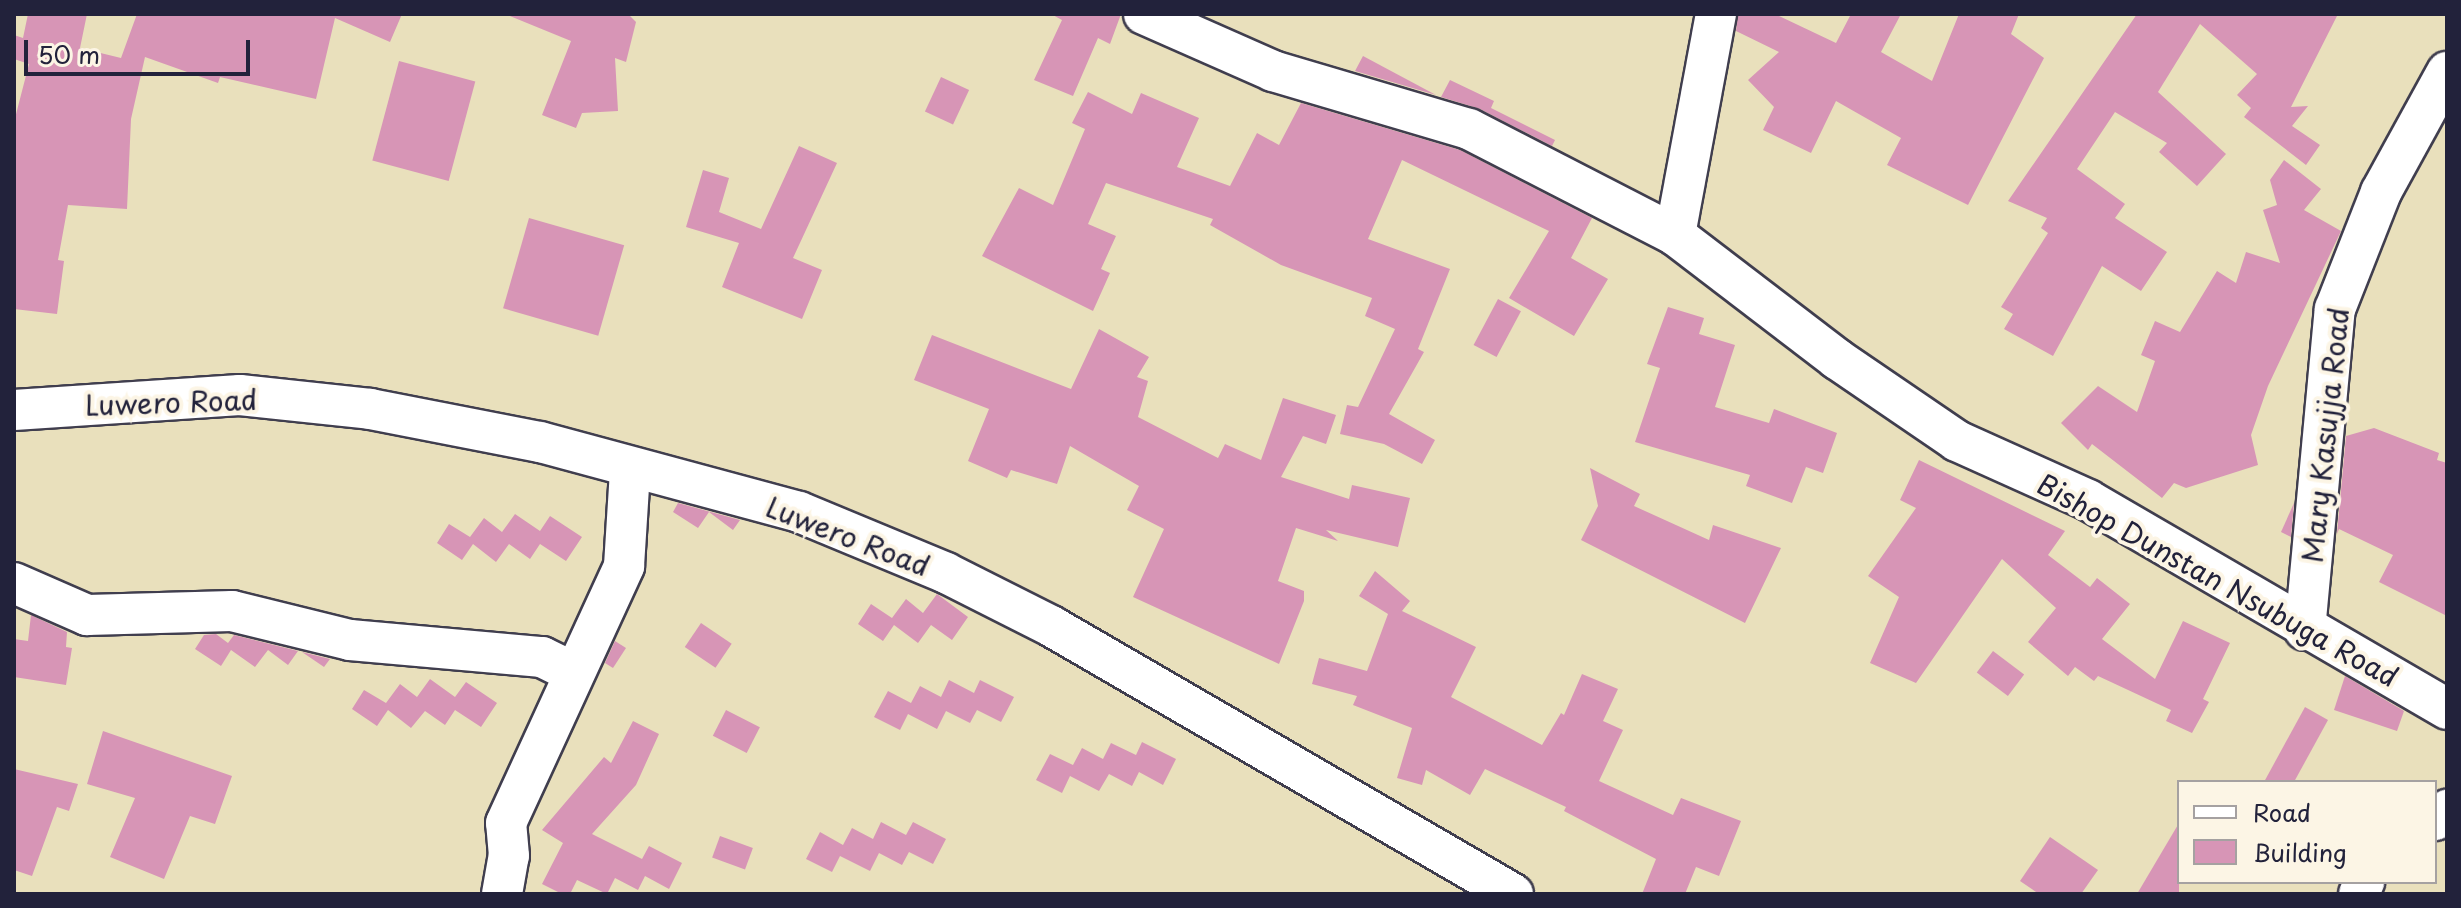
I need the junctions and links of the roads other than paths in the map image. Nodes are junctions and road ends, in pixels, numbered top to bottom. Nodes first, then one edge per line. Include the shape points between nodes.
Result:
1 (1716, 14) edge
2 (1155, 16) edge
3 (2447, 72) edge
4 (1675, 235) junction
5 (14, 410) edge
6 (630, 470) junction
7 (14, 583) edge
8 (2305, 630) junction
9 (573, 672) junction
10 (2447, 709) edge
11 (502, 894) edge
12 (1513, 894) edge

1 - 4 street
2 - 4 street, Bishop Dunstan Nsubuga Road via 1273,71 1469,129
3 - 8 street, Mary Kasujja Road via 2381,192 2335,309
4 - 8 street, Bishop Dunstan Nsubuga Road via 1837,359 1957,441 2088,500
5 - 6 street, Luwero Road via 255,397 370,409 540,442
6 - 9 street via 624,566
6 - 12 street, Luwero Road via 799,512 946,573 1051,626
7 - 9 street via 87,615 232,611 350,640 542,657
8 - 10 street, Bishop Dunstan Nsubuga Road
9 - 11 street via 506,823 509,856

